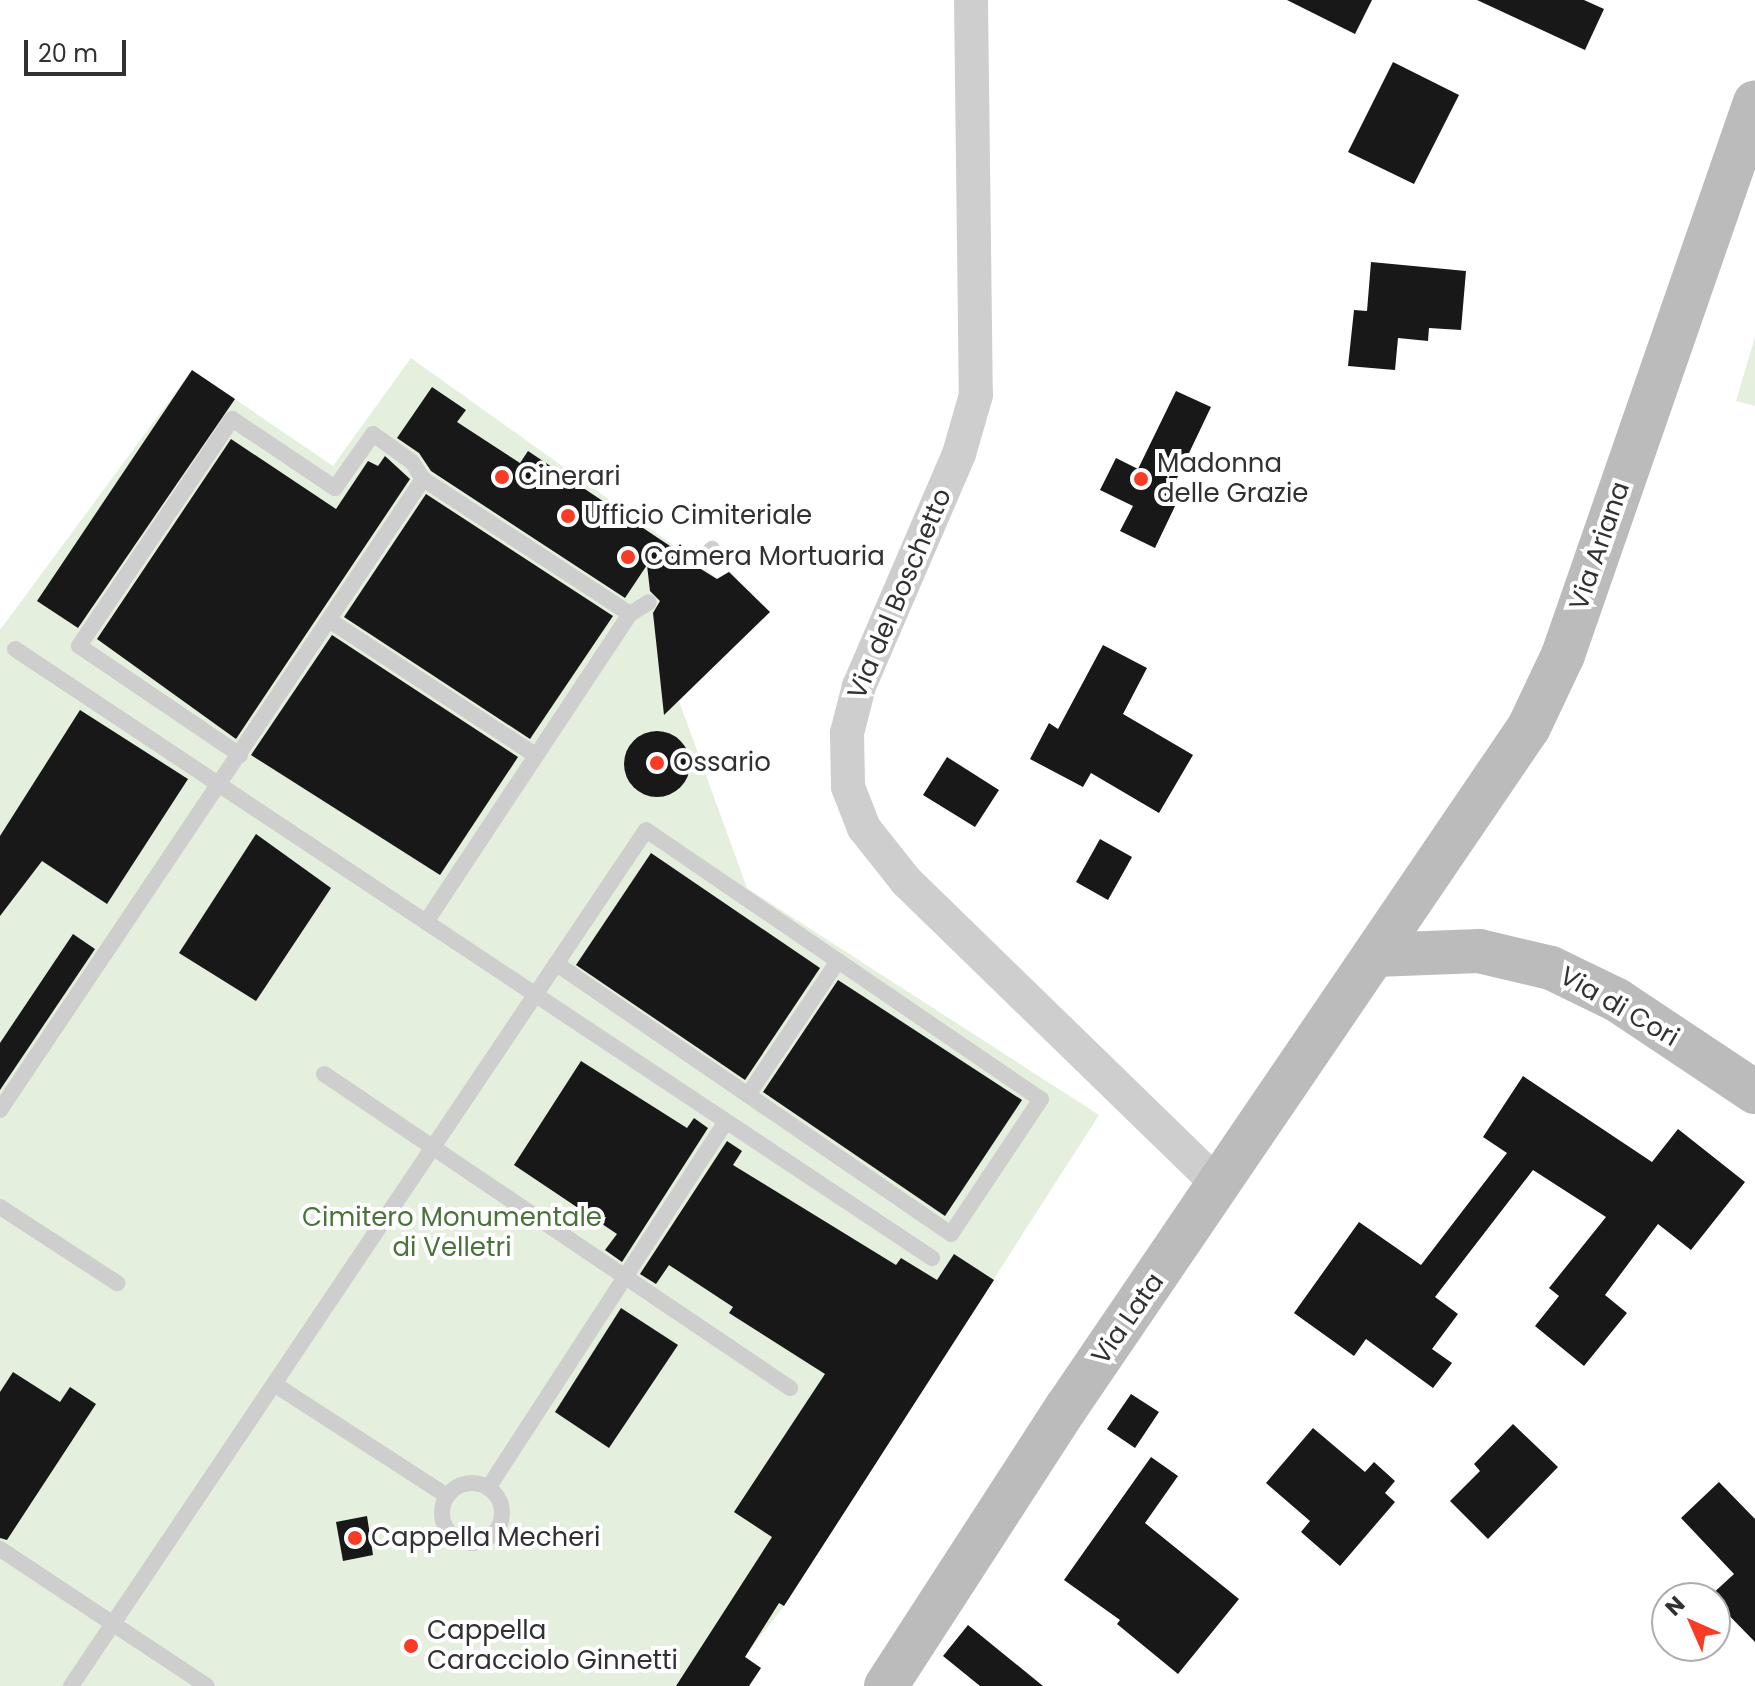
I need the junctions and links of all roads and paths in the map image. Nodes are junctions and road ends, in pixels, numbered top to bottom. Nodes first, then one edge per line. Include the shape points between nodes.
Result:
1 (971, 0) edge
2 (1755, 102) edge
3 (423, 479) junction
4 (649, 602) dead end
5 (630, 614) junction
6 (329, 620) junction
7 (15, 649) dead end
8 (240, 755) junction
9 (535, 755) junction
10 (220, 786) junction
11 (426, 922) junction
12 (1375, 955) junction
13 (838, 961) junction
14 (556, 964) junction
15 (534, 996) junction
16 (324, 1074) dead end
17 (1755, 1092) edge
18 (748, 1095) junction
19 (0, 1110) edge
20 (725, 1123) junction
21 (432, 1147) junction
22 (1220, 1186) junction
23 (0, 1207) edge
24 (932, 1258) dead end
25 (627, 1274) junction
26 (117, 1283) dead end
27 (274, 1384) junction
28 (790, 1388) dead end
29 (488, 1488) junction
30 (447, 1496) junction
31 (0, 1549) edge
32 (113, 1624) junction
33 (71, 1686) edge
34 (207, 1686) edge
35 (886, 1686) edge

1 - 22 street, Via del Boschetto via 976,395 959,454 859,686 847,733 848,787 864,828 906,881
2 - 12 main road, Via Ariana via 1553,677 1504,770
3 - 5 lane
3 - 6 lane
3 - 8 lane via 412,462 373,434 335,488 232,419 79,646
4 - 5 lane
5 - 9 lane
6 - 8 lane
6 - 9 lane
7 - 10 lane
8 - 10 lane
9 - 11 lane
10 - 11 lane
10 - 19 lane
11 - 15 lane
12 - 17 main road, Via di Cori via 1479,951 1551,968 1617,1000
12 - 22 main road, Via Lata
13 - 14 lane via 646,830
13 - 18 lane
13 - 18 lane via 1041,1099 951,1234
14 - 15 lane
14 - 18 lane
15 - 20 lane
15 - 21 lane
16 - 21 lane
20 - 24 lane
20 - 25 lane
21 - 25 lane
21 - 27 lane
22 - 35 main road, Via Lata via 1058,1420
23 - 26 lane
25 - 28 lane
25 - 29 lane
27 - 30 lane
27 - 32 lane
29 - 30 lane via 470,1483
29 - 30 lane via 502,1514 494,1532 478,1543 458,1540 447,1530 441,1514
31 - 32 lane
32 - 33 lane
32 - 34 lane

